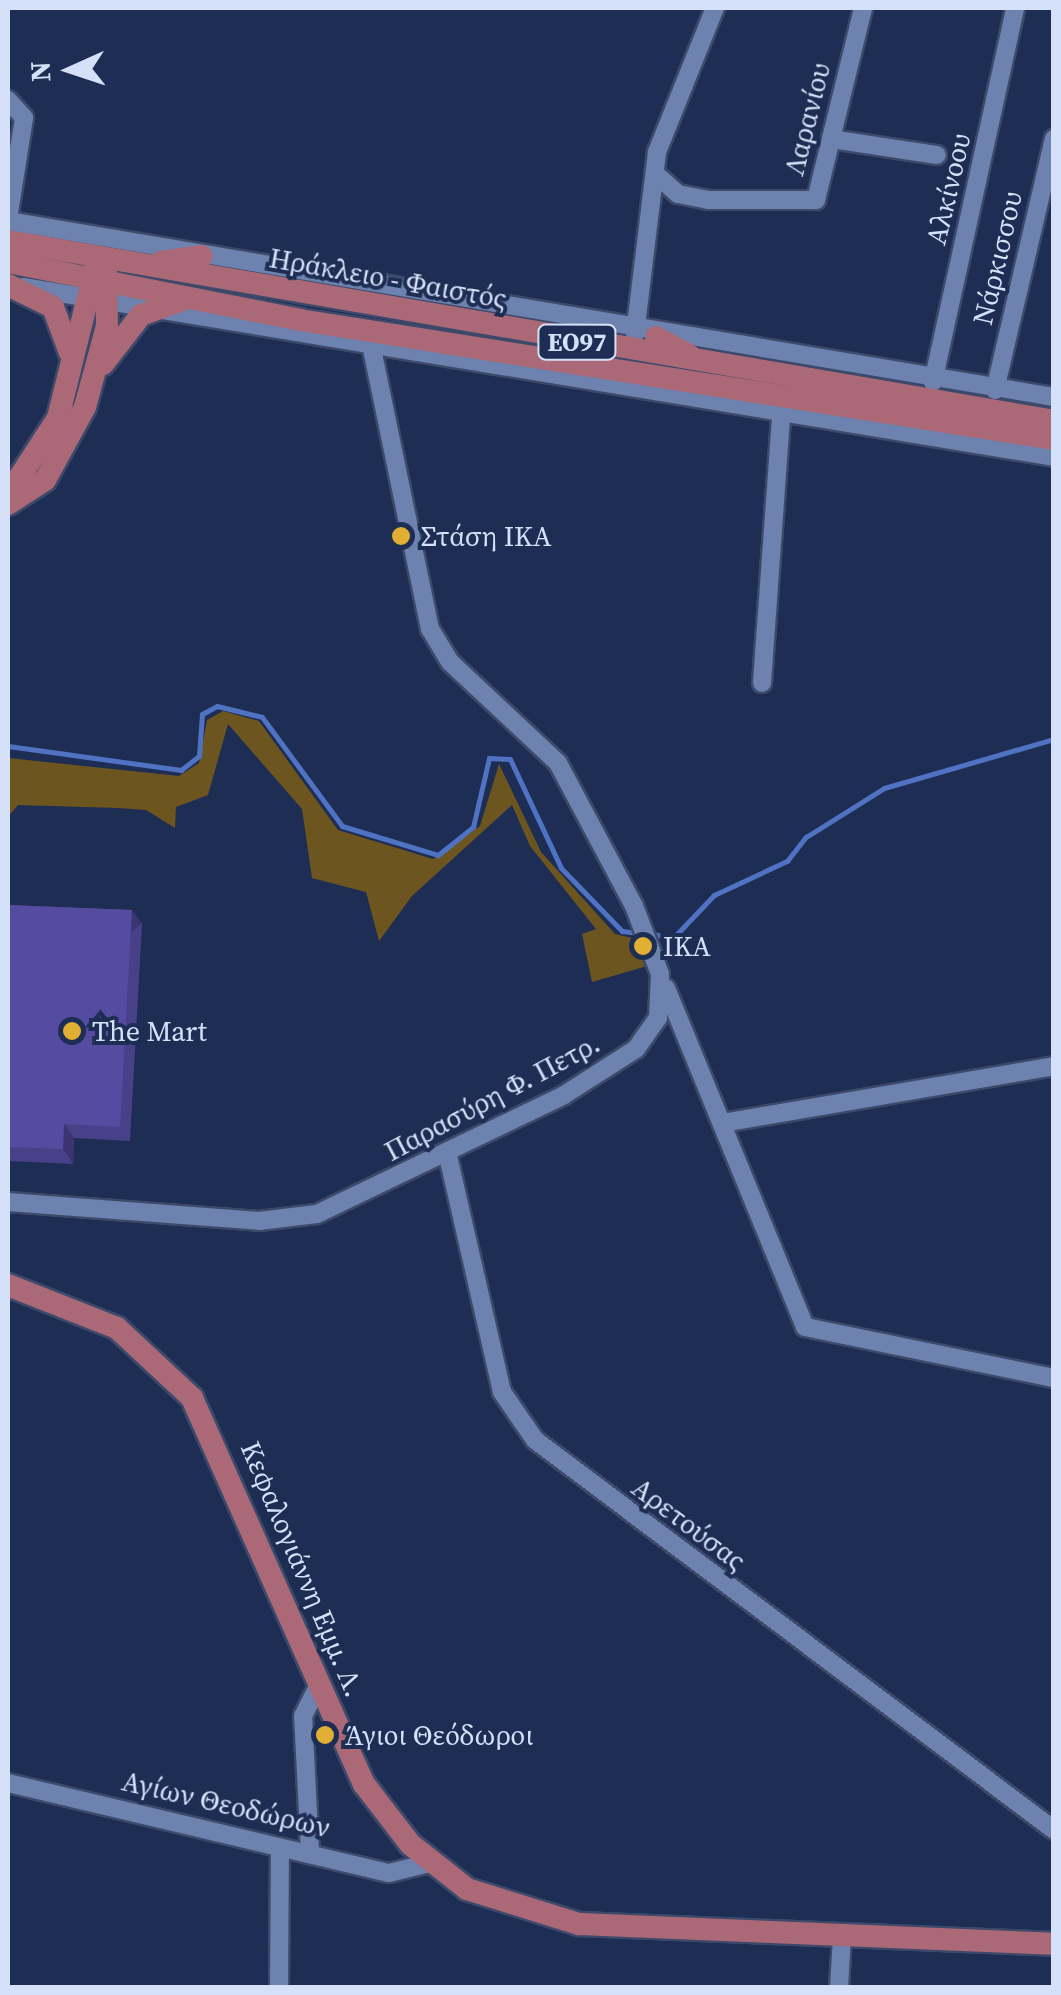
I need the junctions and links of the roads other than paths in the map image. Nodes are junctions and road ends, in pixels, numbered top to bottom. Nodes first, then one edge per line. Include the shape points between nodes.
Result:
1 (715, 8) edge
2 (863, 8) edge
3 (1016, 8) edge
4 (8, 100) edge
5 (831, 139) junction
6 (1054, 139) edge
7 (937, 156) dead end
8 (660, 178) junction
9 (8, 220) edge
10 (33, 226) junction
11 (8, 241) edge
12 (202, 256) junction
13 (8, 262) edge
14 (142, 264) junction
15 (96, 278) junction
16 (8, 284) edge
17 (196, 296) junction
18 (152, 308) junction
19 (646, 335) junction
20 (475, 348) junction
21 (372, 349) junction
22 (715, 367) junction
23 (517, 371) junction
24 (97, 372) junction
25 (69, 382) junction
26 (932, 382) junction
27 (995, 390) junction
28 (1054, 397) edge
29 (781, 416) junction
30 (1054, 421) edge
31 (1054, 439) edge
32 (1054, 457) edge
33 (8, 494) edge
34 (8, 504) edge
35 (762, 683) dead end
36 (660, 974) junction
37 (1054, 1066) edge
38 (722, 1123) junction
39 (448, 1156) junction
40 (8, 1202) edge
41 (8, 1285) edge
42 (1054, 1378) edge
43 (319, 1684) junction
44 (8, 1782) edge
45 (1054, 1830) edge
46 (280, 1849) junction
47 (310, 1852) junction
48 (430, 1863) junction
49 (842, 1936) junction
50 (1054, 1944) edge
51 (279, 1988) edge
52 (839, 1988) edge

1 - 8 street via 657,152
2 - 5 street, Λαρανίου
3 - 26 street, Αλκίνοου
4 - 9 street via 24,118
5 - 7 street
5 - 8 street, Λαρανίου via 816,200 805,207 678,194
6 - 27 street, Νάρκισσου
8 - 19 street
9 - 10 street
10 - 12 street
10 - 15 main road
11 - 15 main road, Ηράκλειο - Φαιστός / ΕΟ97
12 - 14 main road
12 - 19 street
13 - 15 main road, Ηράκλειο - Φαιστός / ΕΟ97
14 - 15 main road, Ηράκλειο - Φαιστός / ΕΟ97
14 - 22 main road, Ηράκλειο - Φαιστός / ΕΟ97
15 - 16 main road
15 - 17 main road, Ηράκλειο - Φαιστός / ΕΟ97
15 - 18 main road
15 - 24 main road
15 - 25 main road
16 - 25 main road via 58,313
17 - 18 main road
17 - 20 main road, Ηράκλειο - Φαιστός / ΕΟ97
18 - 21 street
18 - 24 main road
19 - 22 main road
19 - 26 street
20 - 23 main road
20 - 31 main road, Ηράκλειο - Φαιστός / ΕΟ97
21 - 23 street
21 - 36 street, Παρασύρη Φ. Πετρ. via 430,630 450,662 558,763
22 - 30 main road, Ηράκλειο - Φαιστός / ΕΟ97
23 - 29 street
24 - 34 main road via 61,458 34,491
25 - 33 main road via 41,454
26 - 27 street
27 - 28 street
29 - 32 street
29 - 35 street
36 - 38 street
36 - 39 street, Παρασύρη Φ. Πετρ. via 661,1010 636,1049
37 - 38 street
38 - 42 street via 805,1327
39 - 40 street, Παρασύρη Φ. Πετρ. via 288,1219
39 - 45 street, Αρετούσας via 502,1392 534,1440
41 - 43 main road, Κεφαλογιάννη Εμμ. Λ. via 103,1320 181,1384 232,1472
43 - 47 street via 302,1716
43 - 48 main road, Κεφαλογιάννη Εμμ. Λ. via 364,1784
44 - 46 street, Αγίων Θεοδώρων
46 - 47 street, Αγίων Θεοδώρων
46 - 51 street
47 - 48 street, Αγίων Θεοδώρων via 389,1874
48 - 49 main road, Κεφαλογιάννη Εμμ. Λ. via 492,1901 563,1922
49 - 50 main road, Κεφαλογιάννη Εμμ. Λ.
49 - 52 street

